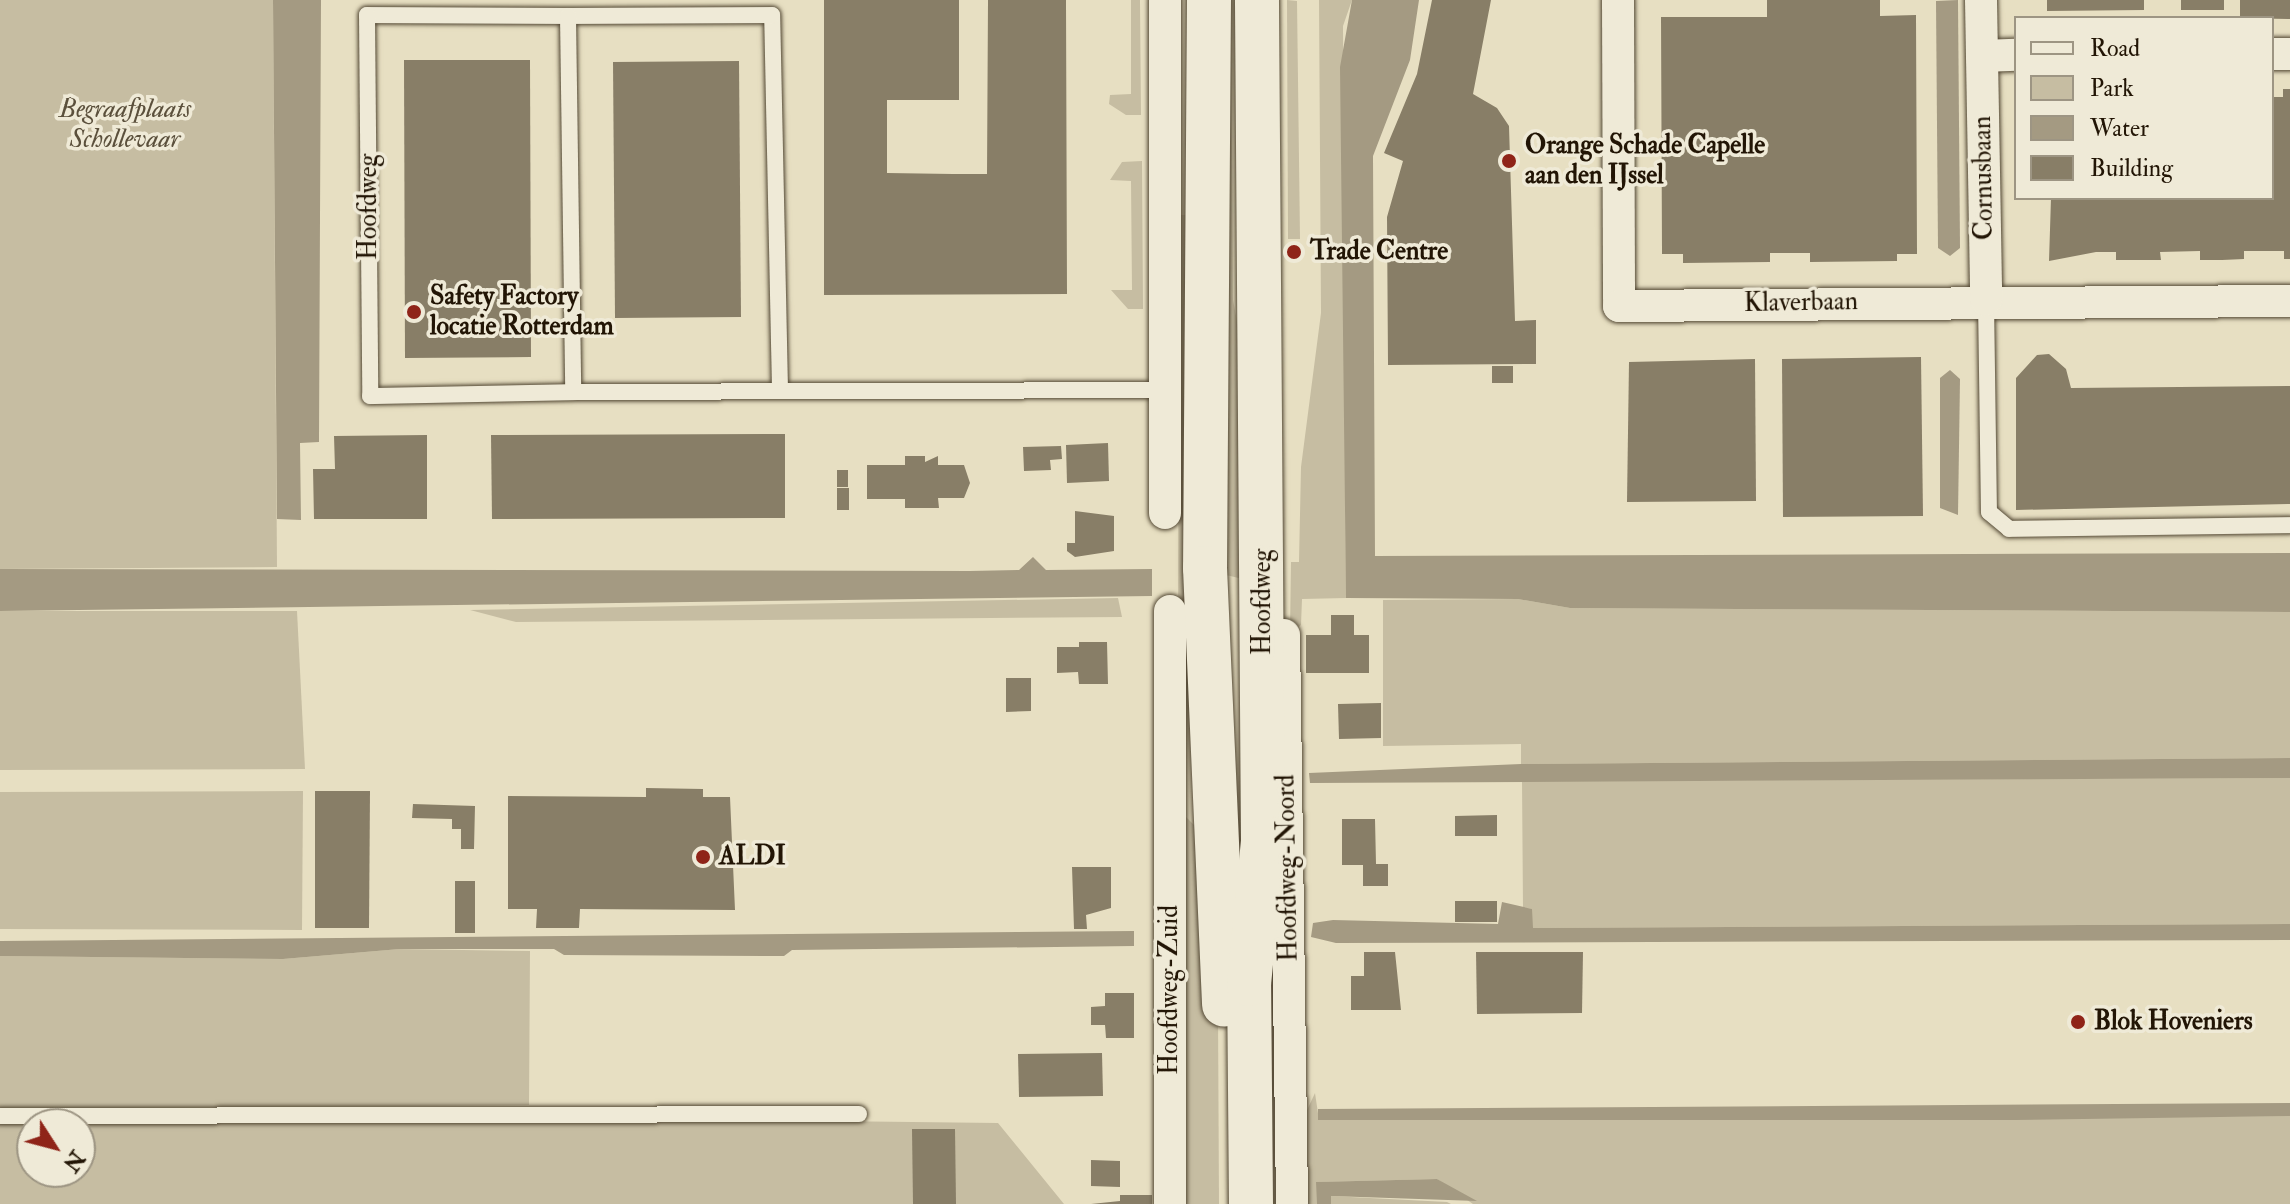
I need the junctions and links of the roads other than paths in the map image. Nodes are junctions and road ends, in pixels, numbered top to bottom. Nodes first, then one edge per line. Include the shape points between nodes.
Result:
1 (1165, 0) edge
2 (1209, 0) edge
3 (1257, 0) edge
4 (1618, 0) edge
5 (1981, 0) edge
6 (772, 8) edge
7 (568, 16) junction
8 (2014, 55) edge
9 (1982, 56) junction
10 (1986, 300) junction
11 (2290, 301) edge
12 (780, 390) junction
13 (1166, 390) junction
14 (573, 392) junction
15 (1165, 513) dead end
16 (2290, 525) edge
17 (1189, 608) junction
18 (1274, 642) junction
19 (1212, 739) junction
20 (1170, 775) junction
21 (1216, 815) junction
22 (1250, 1077) junction
23 (1291, 1111) junction
24 (859, 1114) dead end
25 (0, 1116) edge
26 (1250, 1152) junction
27 (1170, 1204) edge
28 (1226, 1204) edge
29 (1251, 1204) edge
30 (1292, 1204) edge

1 - 13 street
2 - 17 main road, Hoofdweg
3 - 18 main road, Hoofdweg via 1256,377
4 - 10 street, Klaverbaan via 1619,306
5 - 9 street, Cornusbaan
6 - 7 lane, Hoofdweg
6 - 12 lane, Hoofdweg
7 - 14 lane
7 - 14 lane, Hoofdweg via 367,15 370,396
8 - 9 street
9 - 10 street, Cornusbaan
10 - 11 street, Klaverbaan
10 - 16 lane via 1989,512 2009,529
12 - 13 lane, Hoofdweg
12 - 14 lane, Hoofdweg
13 - 15 street
17 - 18 main road via 1226,592 1243,597 1248,631
17 - 19 main road, Hoofdweg
17 - 20 street, Hoofdweg-Zuid
18 - 22 main road, Hoofdweg via 1249,984
18 - 23 street, Hoofdweg-Noord
19 - 20 street
19 - 21 main road, Hoofdweg
20 - 21 street
20 - 27 street, Hoofdweg-Zuid
21 - 28 main road, Hoofdweg
22 - 23 street
22 - 26 main road, Hoofdweg
23 - 26 street
23 - 30 street, Hoofdweg-Noord
24 - 25 lane
26 - 29 main road, Hoofdweg

